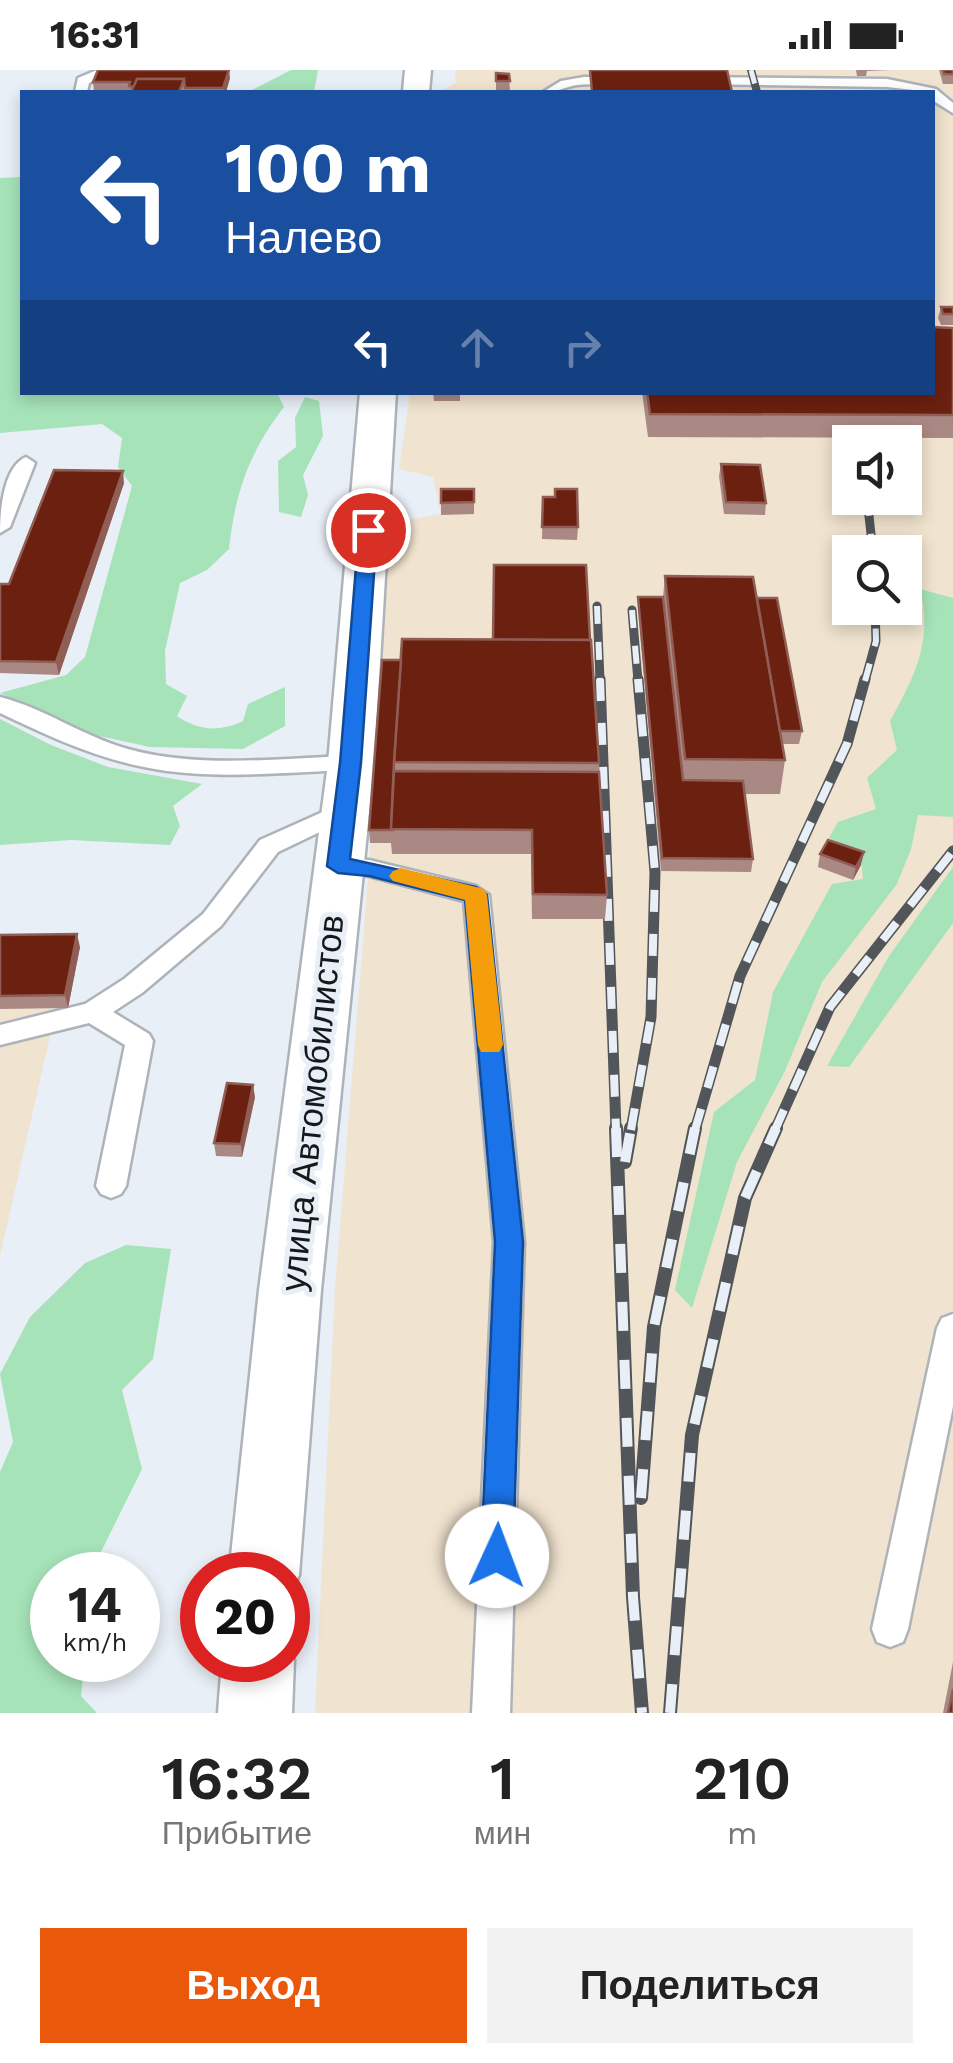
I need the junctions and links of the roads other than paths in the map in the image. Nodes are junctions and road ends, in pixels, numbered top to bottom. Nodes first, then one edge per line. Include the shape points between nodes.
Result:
1 (140, 73) edge
2 (639, 81) edge
3 (677, 81) edge
4 (81, 90) edge
5 (553, 90) edge
6 (918, 90) edge
7 (378, 395) edge
8 (26, 463) dead end
9 (0, 528) edge
10 (0, 704) edge
11 (348, 786) junction
12 (338, 866) junction
13 (93, 1012) junction
14 (0, 1035) edge
15 (111, 1186) dead end
16 (953, 1328) edge
17 (266, 1552) edge
18 (890, 1629) dead end
19 (257, 1682) edge
20 (256, 1713) edge
21 (491, 1713) edge

1 - 4 lane via 102,73 83,82
2 - 5 lane via 581,80
3 - 6 lane via 886,83
7 - 11 street, улица Автомобилистов
8 - 9 lane
10 - 11 lane via 85,744 146,760
11 - 12 street, улица Автомобилистов
11 - 13 lane via 270,846 212,920
12 - 17 street, улица Автомобилистов
12 - 21 lane via 476,895 509,1242
13 - 14 lane
13 - 15 lane via 139,1041
16 - 18 lane
19 - 20 street

